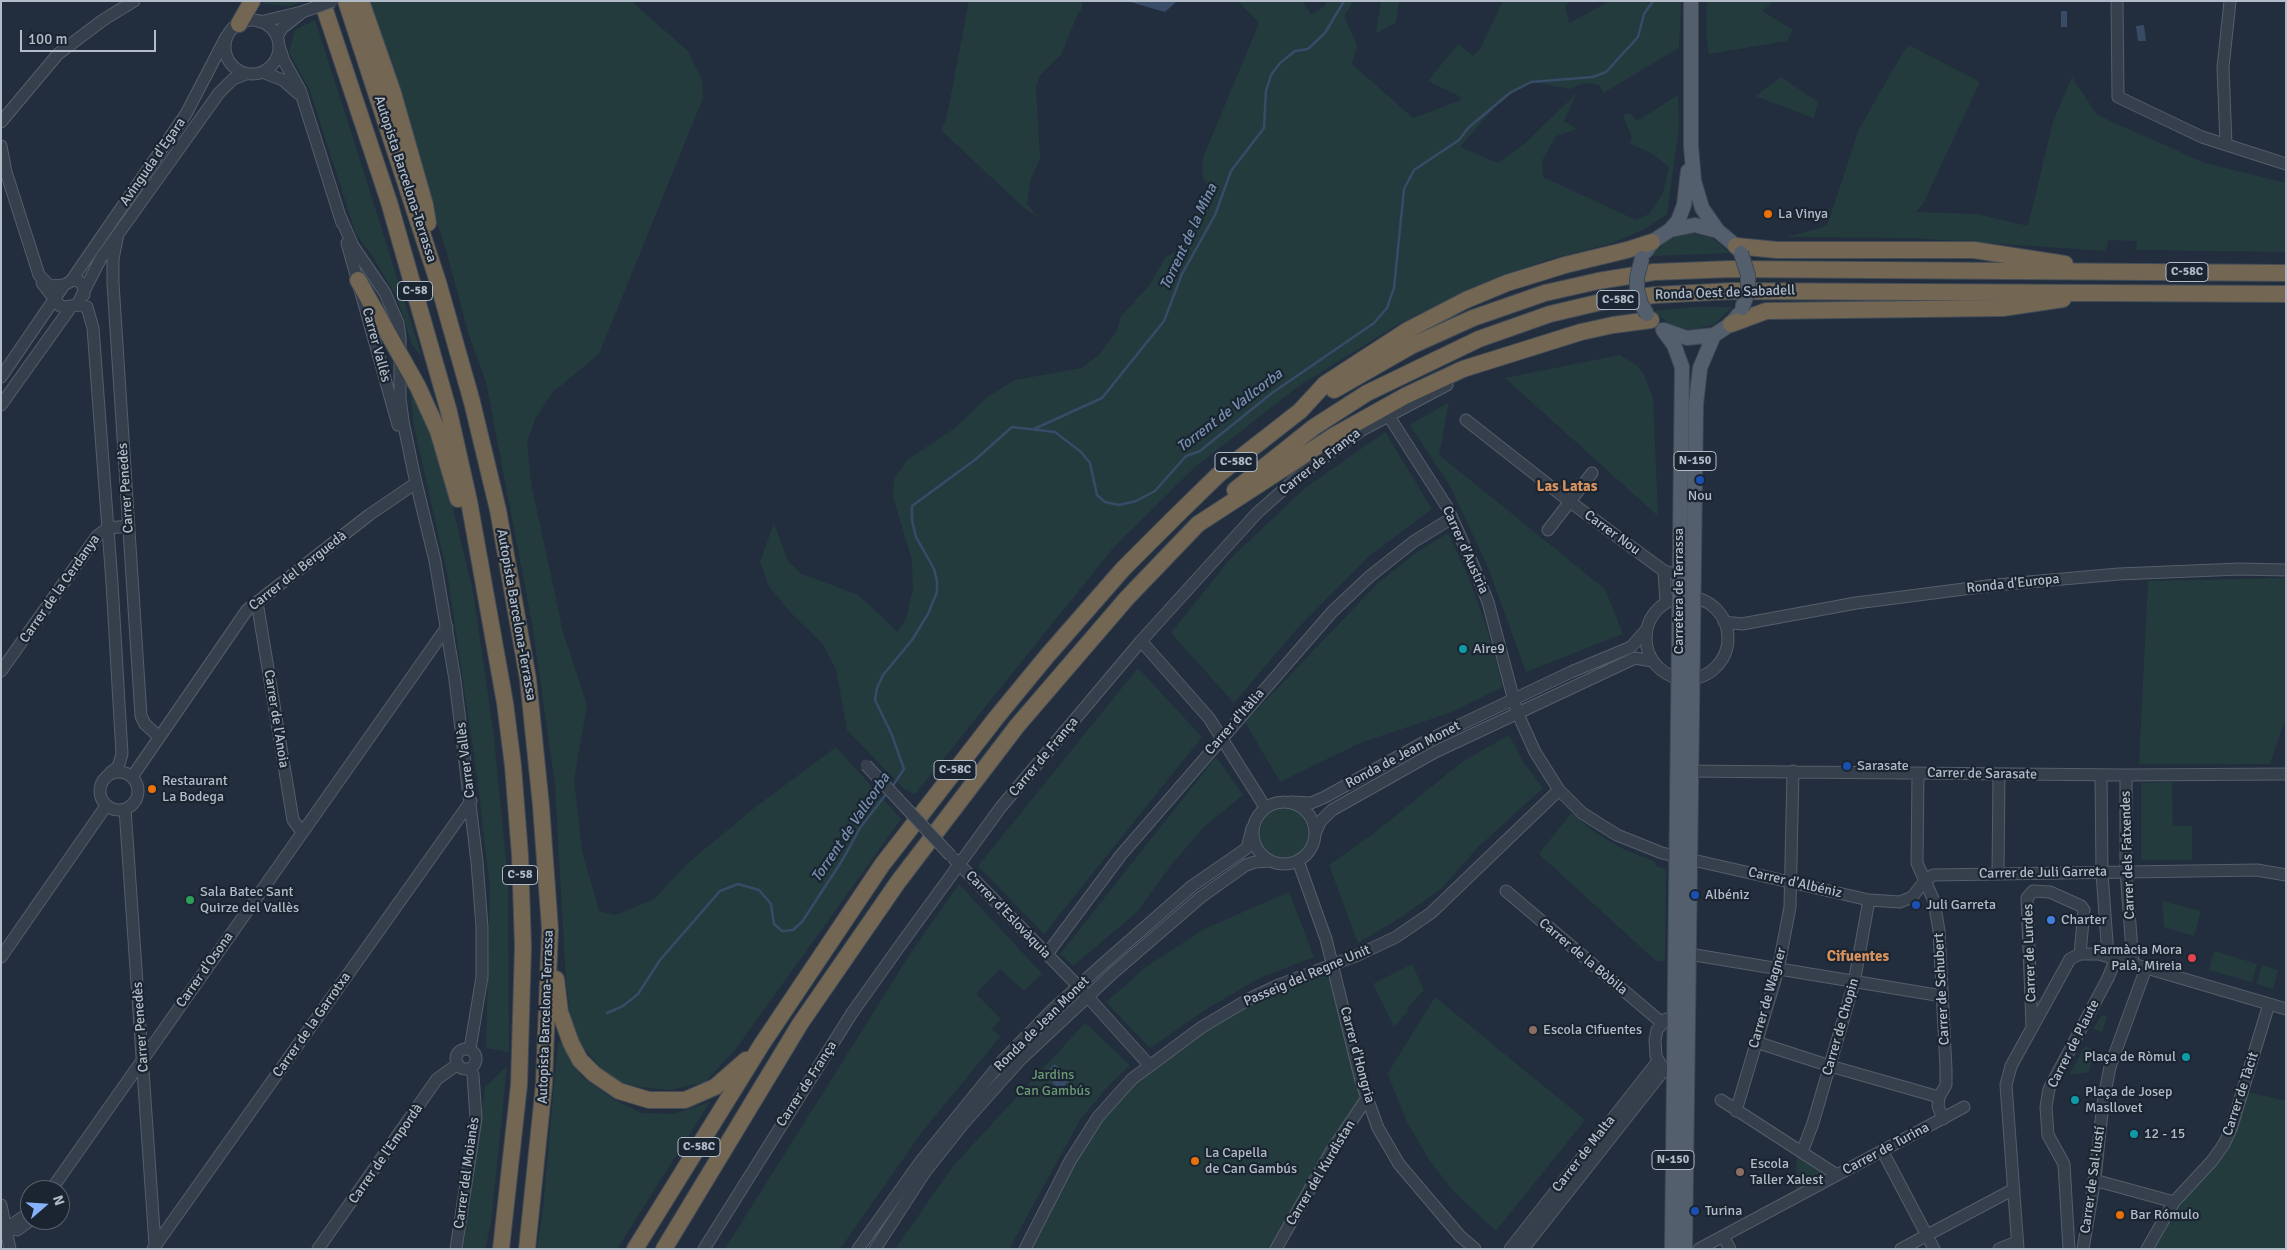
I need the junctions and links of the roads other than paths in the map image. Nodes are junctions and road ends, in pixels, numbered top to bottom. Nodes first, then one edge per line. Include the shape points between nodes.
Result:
1 (134, 1) edge
2 (252, 1) edge
3 (322, 1) edge
4 (333, 1) edge
5 (346, 1) edge
6 (361, 1) edge
7 (1691, 1) edge
8 (2117, 1) edge
9 (2230, 1) edge
10 (302, 12) junction
11 (260, 22) junction
12 (239, 24) junction
13 (226, 37) junction
14 (278, 42) junction
15 (262, 72) junction
16 (246, 74) junction
17 (305, 106) junction
18 (1, 122) edge
19 (2226, 144) junction
20 (1, 146) edge
21 (1691, 146) junction
22 (2286, 164) edge
23 (340, 216) junction
24 (1670, 230) junction
25 (1718, 231) junction
26 (118, 234) junction
27 (1652, 242) junction
28 (1738, 249) junction
29 (2089, 271) junction
30 (2286, 273) edge
31 (41, 279) junction
32 (358, 280) junction
33 (438, 282) junction
34 (61, 292) junction
35 (2100, 292) junction
36 (2286, 294) edge
37 (84, 295) junction
38 (74, 306) junction
39 (44, 315) junction
40 (1654, 321) junction
41 (1731, 324) junction
42 (1714, 335) junction
43 (401, 356) junction
44 (1486, 362) junction
45 (5, 364) edge
46 (22, 374) junction
47 (1, 377) edge
48 (1, 405) edge
49 (1300, 411) junction
50 (1388, 415) junction
51 (1466, 420) dead end
52 (1592, 473) dead end
53 (415, 479) junction
54 (1569, 501) junction
55 (1452, 518) junction
56 (1198, 524) junction
57 (129, 526) junction
58 (108, 528) junction
59 (1548, 530) dead end
60 (2286, 570) edge
61 (1664, 571) junction
62 (1678, 575) junction
63 (485, 587) junction
64 (1692, 595) junction
65 (257, 602) junction
66 (1666, 602) junction
67 (1724, 622) junction
68 (1742, 624) junction
69 (447, 627) junction
70 (1647, 628) junction
71 (1729, 636) junction
72 (1141, 641) junction
73 (1652, 661) junction
74 (1, 671) edge
75 (1686, 679) junction
76 (1514, 698) junction
77 (1516, 712) junction
78 (158, 736) junction
79 (1222, 737) junction
80 (866, 765) dead end
81 (1678, 771) junction
82 (1692, 771) junction
83 (1793, 772) junction
84 (110, 773) junction
85 (1918, 773) junction
86 (2000, 774) junction
87 (2286, 774) edge
88 (2101, 775) junction
89 (2126, 775) junction
90 (132, 777) junction
91 (1559, 790) junction
92 (470, 801) junction
93 (1291, 802) junction
94 (106, 806) junction
95 (1265, 806) junction
96 (125, 809) junction
97 (1252, 828) junction
98 (302, 832) junction
99 (1315, 834) junction
100 (1676, 856) junction
101 (955, 860) junction
102 (1690, 860) junction
103 (1270, 861) junction
104 (1298, 861) junction
105 (2126, 871) junction
106 (1998, 872) junction
107 (2102, 873) junction
108 (2286, 875) edge
109 (1792, 882) junction
110 (1924, 882) junction
111 (1506, 892) dead end
112 (1869, 900) junction
113 (1900, 902) joint
114 (550, 929) junction
115 (1047, 954) junction
116 (1689, 954) junction
117 (2078, 954) junction
118 (1, 957) edge
119 (2112, 957) junction
120 (1333, 964) junction
121 (2134, 964) junction
122 (2146, 968) junction
123 (1778, 970) junction
124 (1854, 983) junction
125 (1078, 986) junction
126 (1942, 996) junction
127 (1088, 997) junction
128 (2269, 1004) junction
129 (2286, 1009) edge
130 (1674, 1016) junction
131 (1661, 1022) junction
132 (1687, 1025) junction
133 (2032, 1028) junction
134 (1756, 1042) junction
135 (762, 1044) junction
136 (470, 1049) junction
137 (144, 1058) junction
138 (458, 1064) junction
139 (1150, 1066) junction
140 (1830, 1066) junction
141 (470, 1068) junction
142 (1671, 1069) junction
143 (1939, 1097) junction
144 (1367, 1098) junction
145 (1721, 1100) dead end
146 (1964, 1107) dead end
147 (1736, 1111) junction
148 (1943, 1119) junction
149 (1802, 1152) junction
150 (1883, 1152) junction
151 (1837, 1175) junction
152 (58, 1180) edge
153 (2094, 1180) junction
154 (2014, 1189) junction
155 (2174, 1202) junction
156 (1, 1205) edge
157 (20, 1219) edge
158 (7, 1228) junction
159 (20, 1228) edge
160 (1927, 1235) junction
161 (1723, 1236) junction
162 (1685, 1243) edge
163 (2018, 1245) edge
164 (154, 1247) edge
165 (1700, 1248) edge
166 (10, 1249) edge
167 (318, 1249) edge
168 (456, 1249) edge
169 (499, 1249) edge
170 (527, 1249) edge
171 (635, 1249) edge
172 (664, 1249) edge
173 (704, 1249) edge
174 (858, 1249) edge
175 (875, 1249) edge
176 (1025, 1249) edge
177 (1276, 1249) edge
178 (1475, 1249) edge
179 (1510, 1249) edge
180 (1523, 1249) edge
181 (1672, 1249) edge
182 (1730, 1249) edge
183 (1901, 1249) edge
184 (1934, 1249) edge
185 (1999, 1249) edge
186 (2069, 1249) edge
187 (2083, 1249) edge
188 (2147, 1249) edge

1 - 18 street via 58,54
2 - 12 highway
3 - 63 highway, Autopista Barcelona-Terrassa / C-58 via 389,202 437,367 469,501
4 - 10 street, bridge
5 - 33 highway, Autopista Barcelona-Terrassa / C-58
6 - 33 highway via 393,93 425,205
7 - 21 main road, N-150
8 - 19 street via 2118,97 2167,122
9 - 19 street via 2223,68
10 - 11 street
10 - 14 street via 282,28
11 - 12 street via 250,20
11 - 14 street via 272,29
12 - 13 street
13 - 16 street via 226,55 230,64
13 - 34 street, Avinguda d'Egara via 186,114
14 - 15 street via 275,60
14 - 17 street, Carrer Vallès
15 - 16 street
15 - 17 street, Carrer Vallès via 290,85
16 - 26 street, Avinguda d'Egara via 233,79 219,93
17 - 23 street, Carrer Vallès
19 - 22 street
20 - 31 street via 6,172
21 - 24 main road, N-150 via 1684,205 1678,221
21 - 25 main road, N-150 via 1697,194 1702,208
23 - 32 street, Carrer Vallès
23 - 43 street, Carrer Vallès via 353,246 390,304 398,323
24 - 25 main road, N-150 via 1694,225
24 - 27 main road, N-150
25 - 28 main road, N-150
26 - 37 street, Avinguda d'Egara via 94,270
26 - 57 street, Carrer Penedès via 113,283
27 - 40 main road, N-150, bridge via 1642,258 1637,290 1641,304
27 - 49 highway via 1565,264 1466,300 1408,330 1339,374
28 - 29 highway via 1974,250 2056,261
28 - 41 main road, bridge via 1748,276 1748,292
29 - 30 highway, Ronda Oest de Sabadell / C-58C
29 - 49 highway, Ronda Oest de Sabadell / C-58C via 1731,269 1654,272 1598,281 1545,293 1473,318 1411,346
31 - 34 street
31 - 34 street
31 - 39 street via 46,304
32 - 43 highway
32 - 53 street, Carrer Vallès
33 - 114 highway, Autopista Barcelona-Terrassa / C-58 via 472,402 514,591 528,679 542,806
34 - 37 street via 77,280
34 - 38 street via 60,306
34 - 39 street, Avinguda d'Egara
35 - 36 highway, Ronda Oest de Sabadell / C-58C
35 - 41 highway via 2003,308 1766,311
35 - 56 highway, Ronda Oest de Sabadell / C-58C via 1732,291 1655,295 1601,302 1550,314 1479,338 1368,393 1275,456
37 - 38 street, Avinguda d'Egara
38 - 46 street, Avinguda d'Egara
38 - 58 street, Carrer Penedès via 87,307 93,328
39 - 45 street, Avinguda d'Egara
40 - 42 main road via 1687,338
40 - 44 highway via 1620,323 1581,332
40 - 62 main road, Carretera de Terrassa / N-150 via 1674,345 1682,367
41 - 42 main road
42 - 64 main road, Carretera de Terrassa / N-150 via 1700,368 1696,404
43 - 53 street, Carrer Vallès via 400,398
43 - 63 highway via 438,431
44 - 50 street, Carrer de França
44 - 56 highway via 1463,369 1367,417
45 - 46 street
45 - 47 street, Avinguda d'Egara
46 - 48 street, Avinguda d'Egara
49 - 135 highway, C-58C via 1218,475 1123,569 1047,656 882,865
50 - 55 street, Carrer d'Austria
50 - 72 street, Carrer de França via 1301,474 1258,513
51 - 54 street, Carrer Nou
52 - 54 street
53 - 65 street, Carrer del Berguedà
53 - 69 street, Carrer Vallès
54 - 59 street
54 - 61 street, Carrer Nou
55 - 76 street, Carrer d'Austria via 1488,602
55 - 79 street, Carrer d'Itàlia via 1413,542 1350,595
56 - 172 highway, C-58C via 1126,598 1017,726 898,882 800,1024
57 - 58 street, Carrer de la Cerdanya
57 - 78 street, Carrer Penedès via 141,716
58 - 74 street, Carrer de la Cerdanya via 96,536
58 - 84 street, Carrer Penedès via 122,754 118,767
60 - 68 street, Ronda d'Europa via 2119,574 1995,585 1856,603
61 - 62 street, Carrer Nou
61 - 66 street
62 - 64 main road
63 - 169 highway, Autopista Barcelona-Terrassa / C-58 via 513,766 523,947 519,1085
64 - 66 street
64 - 67 street via 1714,607
64 - 75 main road, Carretera de Terrassa / N-150
65 - 78 street, Carrer del Berguedà via 239,618
65 - 98 street, Carrer de l'Anoia via 292,820
66 - 70 street, Ronda de Jean Monet via 1656,611
67 - 68 street, Ronda d'Europa
67 - 71 street
68 - 71 street
69 - 92 street, Carrer Vallès
69 - 98 street, Carrer d'Osona
70 - 73 street via 1645,645
70 - 76 street, Ronda de Jean Monet via 1631,647
71 - 75 street via 1720,664 1707,675
72 - 79 street
72 - 101 street, Carrer de França
73 - 75 street via 1664,673
73 - 77 street, Ronda de Jean Monet via 1635,658
75 - 81 main road, Carretera de Terrassa / N-150
75 - 82 main road, Carretera de Terrassa / N-150
76 - 77 street
76 - 93 street, Ronda de Jean Monet via 1426,741 1325,797 1311,802
77 - 91 street via 1535,752
77 - 99 street, Ronda de Jean Monet via 1435,752 1332,810 1320,822
78 - 90 street, Carrer del Berguedà
79 - 95 street
79 - 115 street, Carrer d'Itàlia via 1121,856
80 - 101 street, Carrer d'Eslovàquia, bridge
81 - 82 street, Carrer de Sarasate
81 - 100 main road, Carretera de Terrassa / N-150
82 - 83 street, Carrer de Sarasate
82 - 102 main road, Carretera de Terrassa / N-150
83 - 85 street, Carrer de Sarasate
83 - 109 street, Carrer de Wagner
84 - 90 street via 124,772
84 - 94 street via 99,788
85 - 86 street, Carrer de Sarasate
85 - 110 street, Carrer de Schubert via 1917,863
86 - 88 street, Carrer de Sarasate
86 - 106 street
87 - 89 street, Carrer de Sarasate
88 - 89 street, Carrer de Sarasate
88 - 107 street, Carrer dels Fatxendes
89 - 105 street, Carrer dels Fatxendes
90 - 96 street via 138,793 134,804
91 - 100 street via 1582,813 1617,835
91 - 120 street, Passeig del Regne Unit via 1431,913 1396,937
92 - 136 street, Carrer Vallès via 482,927 482,977
92 - 164 street, Carrer de la Garrotxa
93 - 95 street
93 - 99 street via 1309,813
94 - 96 street
94 - 118 street
95 - 97 street
96 - 137 street, Carrer Penedès
97 - 103 street via 1258,851
97 - 125 street, Ronda de Jean Monet via 1246,848 1192,886
98 - 137 street, Carrer d'Osona
99 - 104 street via 1308,853
100 - 102 street
100 - 130 main road, Carretera de Terrassa / N-150
101 - 115 street, Carrer d'Eslovàquia
101 - 173 street, Carrer de França via 852,1013
102 - 109 street, Carrer d'Albéniz
102 - 116 main road, Carretera de Terrassa / N-150
103 - 104 street via 1287,864
103 - 127 street, Ronda de Jean Monet via 1246,865 1201,897
104 - 120 street, Carrer d'Hongria
105 - 107 street, Carrer de Juli Garreta
105 - 108 street, Carrer de Juli Garreta via 2257,870
105 - 121 street, Carrer dels Fatxendes
106 - 107 street, Carrer de Juli Garreta
106 - 110 street, Carrer de Juli Garreta via 1933,875
107 - 119 street, Carrer dels Fatxendes
109 - 112 street, Carrer d'Albéniz
109 - 123 street, Carrer de Wagner
110 - 113 street, Carrer de Juli Garreta via 1912,897
110 - 126 street, Carrer de Schubert via 1934,902 1939,931
111 - 131 street, Carrer de la Bòbila
112 - 113 street, Carrer d'Albéniz
112 - 124 street, Carrer de Chopin
114 - 135 highway via 560,1012 570,1043 594,1074 619,1091 633,1097 667,1102 702,1095 724,1081
114 - 170 highway, Autopista Barcelona-Terrassa / C-58 via 544,1084
115 - 125 street, Carrer d'Eslovàquia
116 - 123 street
116 - 132 main road, Carretera de Terrassa / N-150
117 - 119 street
117 - 133 street via 2070,959
117 - 133 street, Carrer de Lurdes via 2084,910 2050,892 2033,892 2027,898
119 - 121 street
119 - 186 street, Carrer de Plaute via 2108,978 2049,1089 2046,1107 2048,1135 2064,1164
120 - 139 street, Passeig del Regne Unit via 1249,999 1202,1027
120 - 144 street, Carrer d'Hongria
121 - 122 street
122 - 128 street
122 - 153 street, Carrer de Sal·lustí via 2110,1068
123 - 124 street
123 - 134 street, Carrer de Wagner
124 - 126 street
124 - 140 street, Carrer de Chopin
125 - 127 street, Carrer d'Eslovàquia
125 - 174 street, Ronda de Jean Monet via 1003,1060 955,1116
126 - 143 street, Carrer de Schubert via 1946,1085
127 - 139 street, Carrer d'Eslovàquia
127 - 175 street, Ronda de Jean Monet via 1014,1066 963,1124 925,1172
128 - 129 street
128 - 155 street, Carrer de Tàcit via 2227,1136 2212,1161
130 - 131 street
130 - 132 street
130 - 142 main road, Carretera de Terrassa / N-150
131 - 142 street, Carretera de Terrassa via 1655,1040
132 - 142 main road, Carretera de Terrassa / N-150
133 - 154 street via 2011,1066 2006,1085
134 - 140 street
134 - 147 street, Carrer de Wagner
135 - 171 highway, C-58C
136 - 138 street via 458,1052
136 - 141 street via 477,1059
137 - 152 street, Carrer d'Osona
137 - 164 street, Carrer Penedès
138 - 141 street via 462,1068
138 - 167 street, Carrer de l'Empordà via 437,1079
139 - 176 street, Passeig del Regne Unit via 1120,1090 1098,1118 1070,1161
140 - 143 street
140 - 149 street, Carrer de Chopin
141 - 168 street, Carrer del Moianès via 476,1118
142 - 162 main road, Carretera de Terrassa / N-150
142 - 179 street, Carrer de Malta
142 - 180 street, Carrer de Malta
142 - 181 main road, Carretera de Terrassa / N-150
143 - 148 street via 1938,1106
144 - 177 street, Carrer del Kurdistan via 1332,1150
144 - 178 street, Carrer d'Hongria via 1378,1128 1398,1164
145 - 147 street
146 - 148 street, Carrer de Turina
147 - 149 street
148 - 150 street, Carrer de Turina
149 - 151 street
150 - 151 street, Carrer de Turina
150 - 160 street
151 - 161 street, Carrer de Turina
153 - 155 street
153 - 187 street, Carrer de Sal·lustí
154 - 160 street
154 - 163 street
155 - 188 street, Carrer de Tàcit
156 - 158 street
157 - 158 street
158 - 159 street
158 - 166 street
160 - 183 street
160 - 184 street
161 - 165 street, Carrer de Turina
161 - 182 street
162 - 165 street, Carrer de Turina
163 - 185 street

